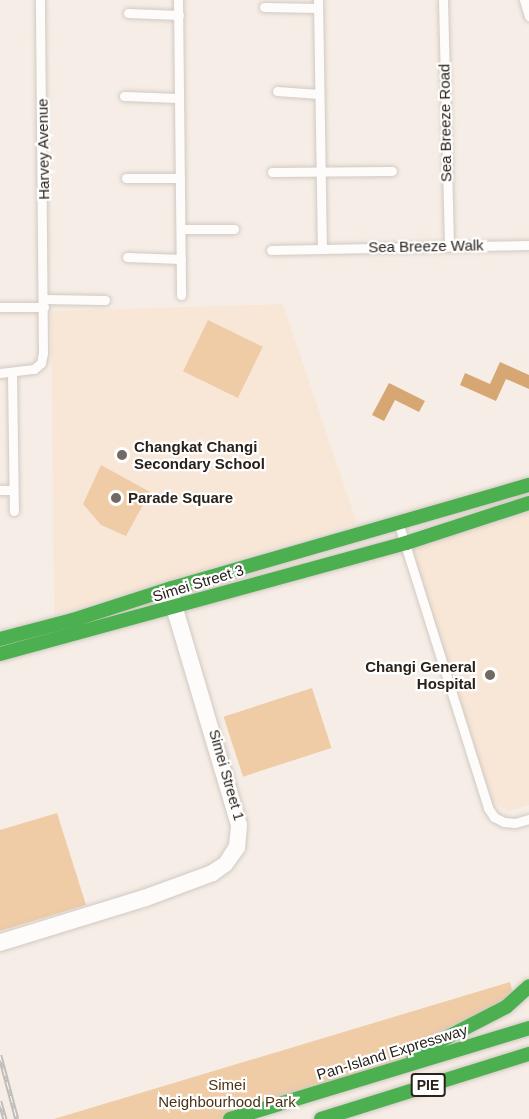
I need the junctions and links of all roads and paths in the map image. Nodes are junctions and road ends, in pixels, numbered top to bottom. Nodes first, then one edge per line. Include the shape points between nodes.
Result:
1 (40, 0) edge
2 (178, 0) edge
3 (443, 0) edge
4 (524, 0) edge
5 (318, 4) edge
6 (264, 7) dead end
7 (128, 13) dead end
8 (179, 15) junction
9 (529, 16) edge
10 (277, 91) dead end
11 (319, 94) junction
12 (124, 96) dead end
13 (179, 98) junction
14 (392, 171) dead end
15 (272, 172) dead end
16 (321, 172) junction
17 (126, 178) dead end
18 (180, 178) junction
19 (181, 229) junction
20 (234, 229) dead end
21 (449, 245) junction
22 (529, 245) edge
23 (322, 247) junction
24 (271, 250) dead end
25 (127, 257) dead end
26 (181, 259) junction
27 (181, 295) dead end
28 (105, 300) dead end
29 (44, 303) junction
30 (0, 307) edge
31 (0, 373) edge
32 (12, 373) junction
33 (529, 485) edge
34 (0, 490) edge
35 (13, 490) junction
36 (529, 503) edge
37 (438, 511) junction
38 (14, 512) dead end
39 (398, 522) junction
40 (454, 526) junction
41 (406, 543) junction
42 (169, 589) junction
43 (174, 608) junction
44 (0, 639) edge
45 (0, 654) edge
46 (529, 819) edge
47 (0, 938) edge
48 (0, 946) edge
49 (529, 986) edge
50 (529, 1028) edge
51 (529, 1054) edge
52 (401, 1065) junction
53 (230, 1119) edge
54 (321, 1119) edge

1 - 29 street, Harvey Avenue
2 - 8 street
3 - 21 street, Sea Breeze Road
4 - 9 street
5 - 6 street
5 - 11 street
7 - 8 street
8 - 13 street
10 - 11 street
11 - 16 street
12 - 13 street
13 - 18 street
14 - 16 street
15 - 16 street
16 - 23 street
17 - 18 street
18 - 19 street
19 - 20 street
19 - 26 street
21 - 22 street, Sea Breeze Walk
21 - 23 street, Sea Breeze Walk
23 - 24 street, Sea Breeze Walk
25 - 26 street
26 - 27 street
28 - 29 street
29 - 30 street
29 - 32 street, Harvey Avenue via 41,363 34,369
31 - 32 street
32 - 35 street
33 - 37 main road, Simei Street 3
34 - 35 street
35 - 38 street
36 - 40 main road, Simei Street 3
37 - 39 main road, Simei Street 3
37 - 40 main road via 442,521
39 - 41 street
39 - 42 main road, Simei Street 3
40 - 41 main road, Simei Street 3
41 - 43 main road, Simei Street 3
41 - 46 street via 488,808 504,822
42 - 43 street, Simei Street 1
42 - 44 main road, Simei Street 3
43 - 45 main road, Simei Street 3
43 - 47 street, Simei Street 1 via 235,825 236,835 229,853 209,870 188,878
43 - 48 street, Simei Street 1 via 242,824 243,836 235,857 213,876
49 - 52 main road via 506,1007 424,1048
50 - 52 main road, Pan-Island Expressway / PIE
51 - 54 main road, PIE
52 - 53 main road, Pan-Island Expressway / PIE

